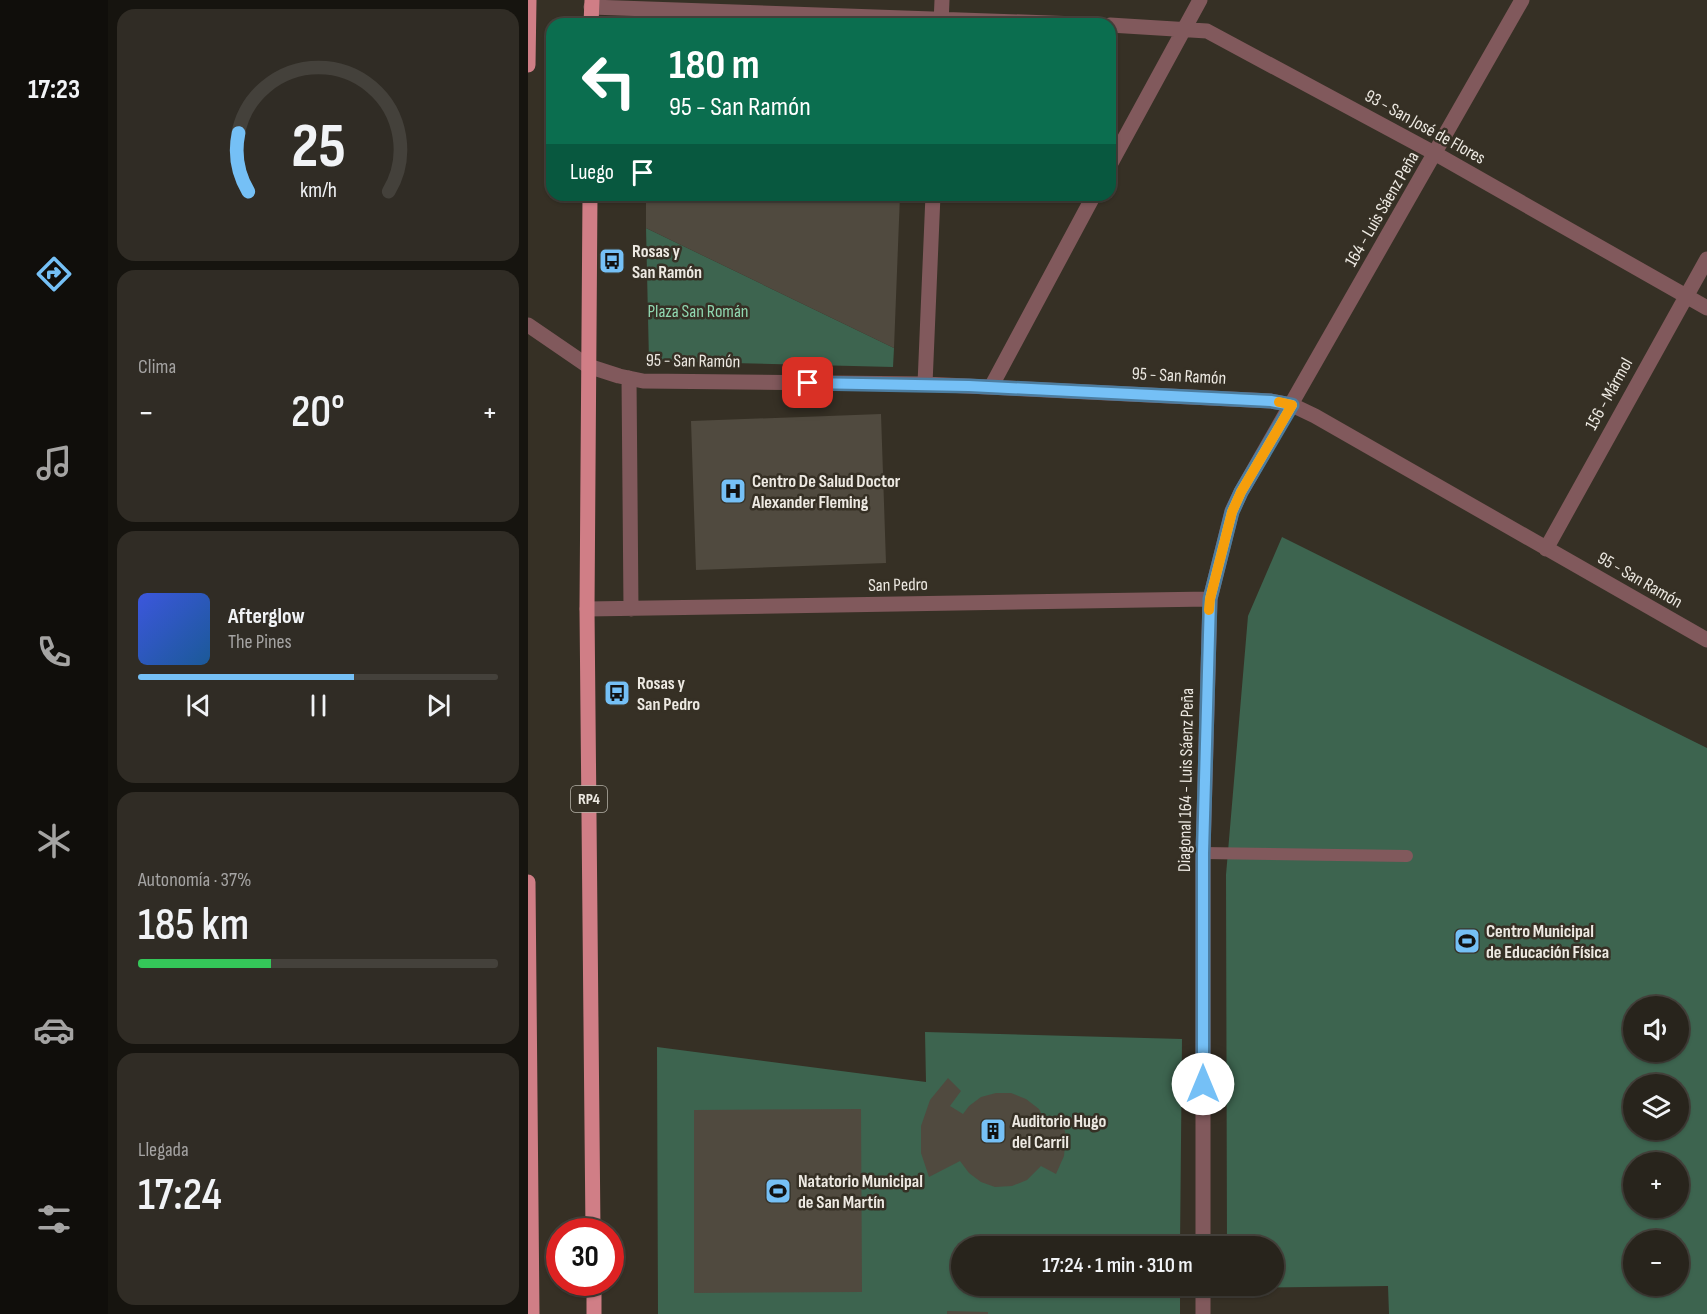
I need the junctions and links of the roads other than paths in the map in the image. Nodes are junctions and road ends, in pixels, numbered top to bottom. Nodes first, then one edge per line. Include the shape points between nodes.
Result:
1 (530, 0) edge
2 (942, 0) edge
3 (1200, 0) edge
4 (1522, 0) edge
5 (591, 4) edge
6 (863, 18) edge
7 (941, 18) edge
8 (1116, 25) edge
9 (1184, 28) junction
10 (528, 65) edge
11 (1116, 154) edge
12 (1436, 154) junction
13 (590, 201) edge
14 (933, 201) edge
15 (1091, 201) edge
16 (1707, 259) edge
17 (1686, 296) junction
18 (1707, 308) edge
19 (528, 325) edge
20 (588, 366) junction
21 (629, 378) junction
22 (925, 384) junction
23 (991, 387) junction
24 (1292, 405) junction
25 (1546, 549) junction
26 (1210, 599) junction
27 (587, 609) junction
28 (631, 609) junction
29 (1707, 640) edge
30 (1203, 853) junction
31 (1407, 856) dead end
32 (528, 882) edge
33 (529, 1062) edge
34 (594, 1218) edge
35 (1203, 1236) edge
36 (594, 1296) edge
37 (1203, 1296) edge
38 (532, 1314) edge
39 (594, 1314) edge
40 (1203, 1314) edge

1 - 10 main road
2 - 7 street
3 - 9 street
4 - 12 street, 164 - Luis Sáenz Peña
5 - 6 street
8 - 9 street, 93 - San José de Flores
9 - 11 street
9 - 12 street, 93 - San José de Flores via 1223,38
12 - 17 street, 93 - San José de Flores
12 - 24 street, 164 - Luis Sáenz Peña
13 - 20 main road, RP4
14 - 22 street
15 - 23 street
16 - 17 street, 156 - Mármol
17 - 18 street, 93 - San José de Flores
17 - 25 street, 156 - Mármol
19 - 20 street, 95 - San Ramón
20 - 21 street, 95 - San Ramón
20 - 27 main road, RP4
21 - 22 street, 95 - San Ramón
21 - 28 street
22 - 23 street, 95 - San Ramón
23 - 24 street, 95 - San Ramón
24 - 25 street, 95 - San Ramón
24 - 26 street, Diagonal 164 - Luis Sáenz Peña via 1232,512
25 - 29 street, 95 - San Ramón
26 - 28 street, San Pedro
26 - 30 street, Diagonal 164 - Luis Sáenz Peña
27 - 28 street, San Pedro
27 - 34 main road, RP4
30 - 31 lane
30 - 35 street, Diagonal 164 - Luis Sáenz Peña
32 - 33 main road
33 - 38 main road
36 - 39 main road
37 - 40 street

